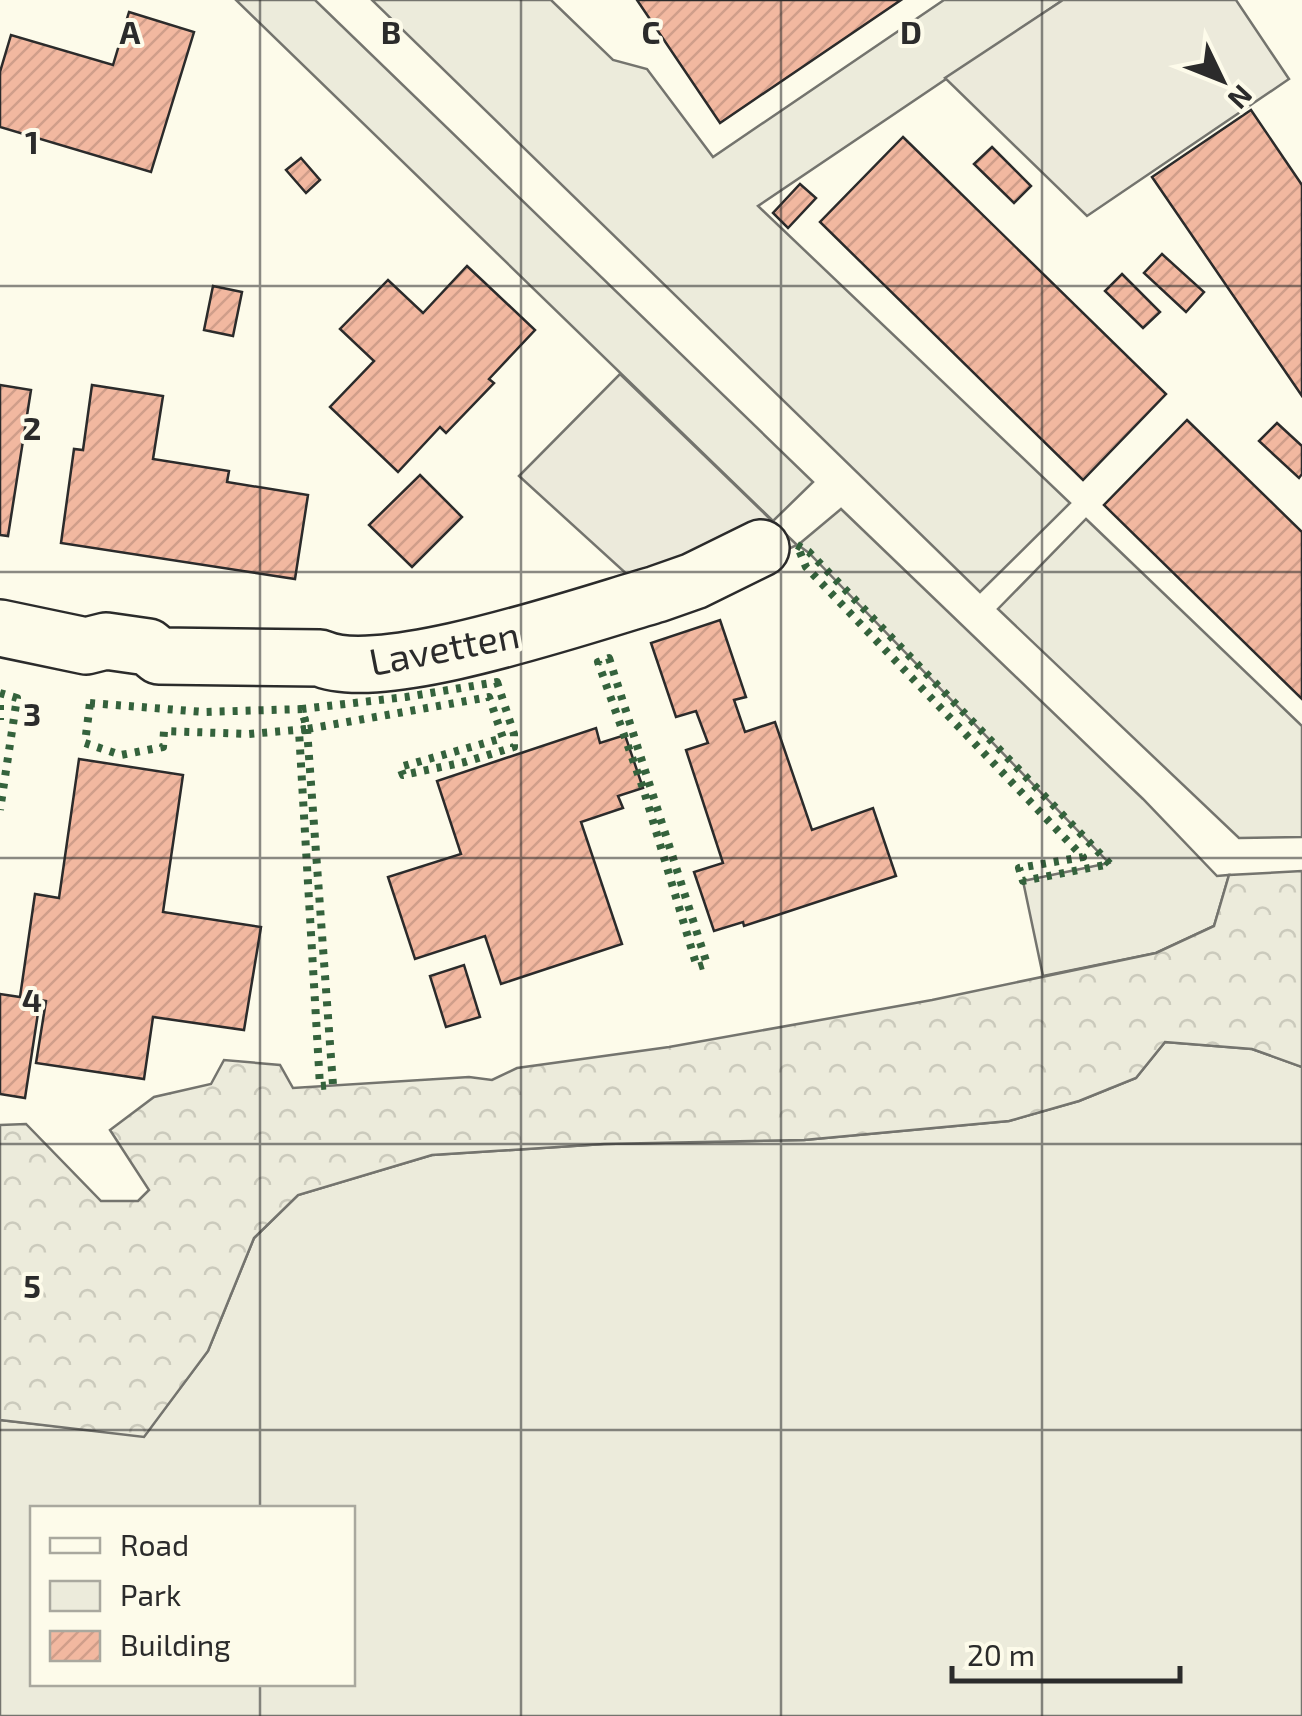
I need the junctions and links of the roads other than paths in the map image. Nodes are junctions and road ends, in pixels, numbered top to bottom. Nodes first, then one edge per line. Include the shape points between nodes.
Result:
1 (761, 548) dead end
2 (0, 628) edge

1 - 2 street, Lavetten via 656,594 424,658 337,666 320,658 159,656 137,645 86,646

